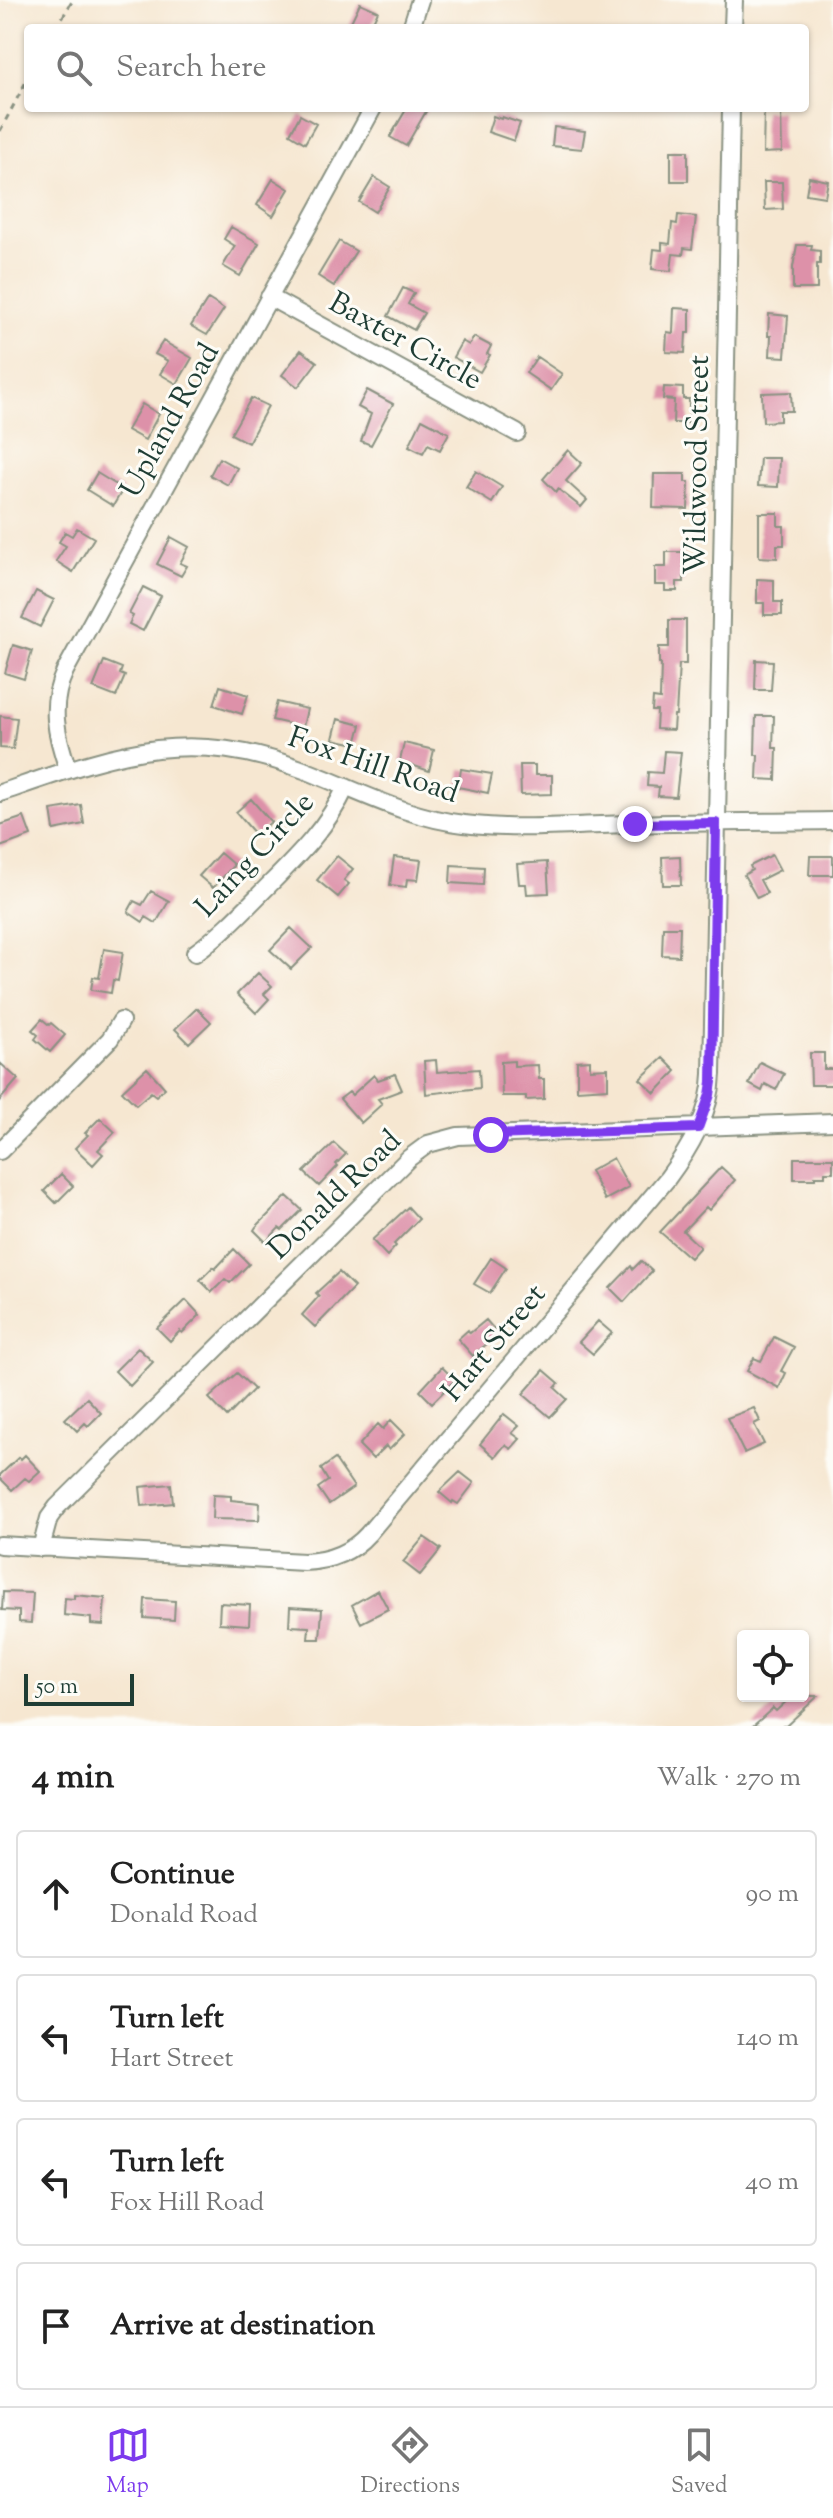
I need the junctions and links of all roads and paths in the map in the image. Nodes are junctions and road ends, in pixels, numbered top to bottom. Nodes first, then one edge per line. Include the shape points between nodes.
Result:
1 (73, 0) edge
2 (420, 0) edge
3 (734, 0) edge
4 (58, 24) edge
5 (412, 24) edge
6 (733, 24) edge
7 (24, 86) edge
8 (371, 112) edge
9 (731, 112) edge
10 (0, 131) edge
11 (269, 297) junction
12 (517, 433) dead end
13 (68, 769) junction
14 (346, 787) junction
15 (0, 793) edge
16 (833, 821) edge
17 (716, 823) junction
18 (195, 953) dead end
19 (121, 1021) dead end
20 (833, 1122) edge
21 (698, 1128) junction
22 (0, 1151) edge
23 (0, 1545) edge
24 (41, 1548) junction

1 - 4 path
2 - 5 street
3 - 6 street
7 - 10 path
8 - 11 street, Upland Road
9 - 17 street, Wildwood Street
11 - 12 street, Baxter Circle
11 - 13 street, Upland Road via 60,681 54,715
13 - 14 street, Fox Hill Road via 146,749 204,746 264,756
13 - 15 street, Fox Hill Road
14 - 17 street, Fox Hill Road via 425,817 463,824 517,828
14 - 18 street, Laing Circle via 312,840 220,935
16 - 17 street, Fox Hill Road
17 - 21 street, Hart Street via 712,1082
19 - 22 street via 110,1039
20 - 21 street, Donald Road
21 - 24 street, Donald Road via 458,1136 421,1148 55,1509
21 - 24 street, Hart Street via 667,1179 368,1534 347,1551 304,1562
23 - 24 street, Hart Street

